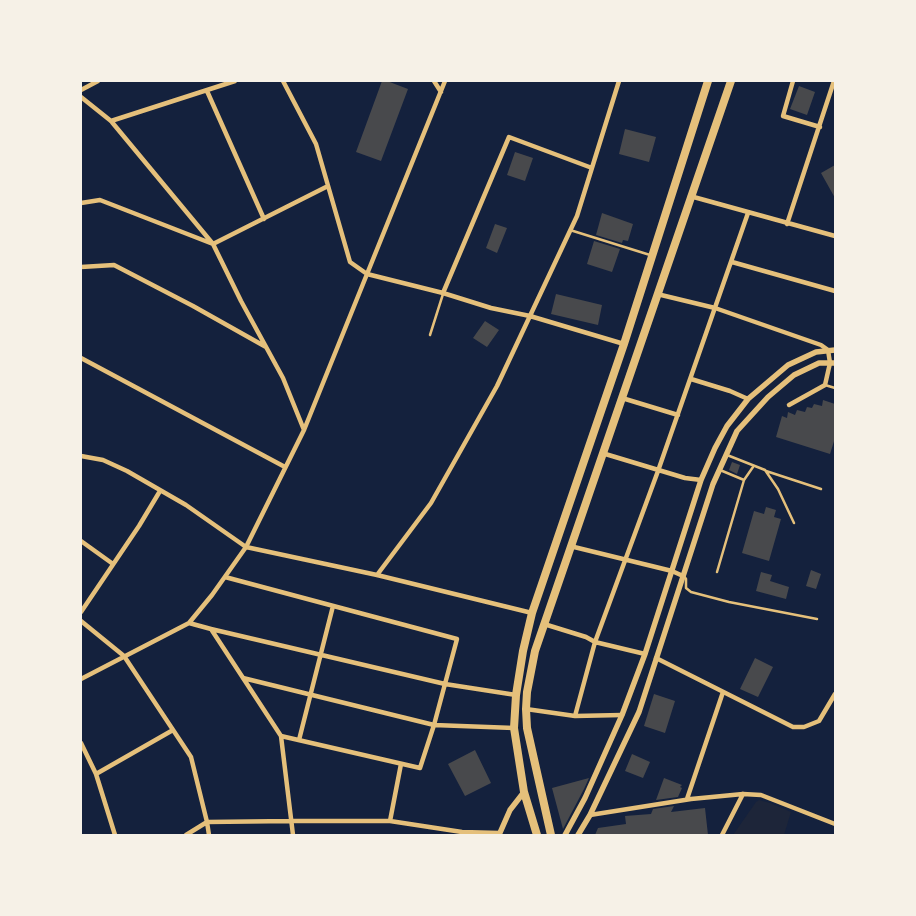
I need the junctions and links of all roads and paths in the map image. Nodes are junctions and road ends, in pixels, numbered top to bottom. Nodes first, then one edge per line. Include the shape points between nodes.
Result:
1 (98, 81) edge
2 (235, 81) edge
3 (283, 81) edge
4 (434, 81) edge
5 (445, 81) edge
6 (619, 81) edge
7 (708, 81) edge
8 (731, 81) edge
9 (793, 81) edge
10 (834, 81) edge
11 (81, 90) edge
12 (207, 90) junction
13 (441, 92) junction
14 (81, 97) edge
15 (112, 121) junction
16 (820, 127) junction
17 (592, 168) junction
18 (328, 186) junction
19 (690, 196) junction
20 (81, 203) edge
21 (748, 213) junction
22 (264, 219) junction
23 (787, 224) junction
24 (570, 230) junction
25 (835, 236) edge
26 (213, 244) junction
27 (652, 255) junction
28 (732, 262) junction
29 (81, 267) edge
30 (367, 274) junction
31 (835, 290) edge
32 (443, 293) junction
33 (657, 294) junction
34 (715, 308) junction
35 (530, 316) junction
36 (430, 336) dead end
37 (624, 344) junction
38 (267, 348) junction
39 (831, 350) edge
40 (81, 358) edge
41 (833, 363) edge
42 (690, 379) junction
43 (825, 385) junction
44 (835, 388) edge
45 (622, 398) junction
46 (748, 399) junction
47 (789, 405) dead end
48 (678, 415) junction
49 (304, 430) junction
50 (602, 453) junction
51 (725, 454) junction
52 (81, 456) edge
53 (708, 463) junction
54 (754, 466) junction
55 (285, 467) junction
56 (719, 469) junction
57 (765, 470) junction
58 (658, 471) junction
59 (701, 480) junction
60 (744, 480) junction
61 (821, 489) dead end
62 (160, 490) junction
63 (794, 523) dead end
64 (81, 541) edge
65 (570, 546) junction
66 (246, 547) junction
67 (625, 560) junction
68 (113, 564) junction
69 (672, 571) junction
70 (717, 572) dead end
71 (377, 575) junction
72 (683, 576) junction
73 (225, 577) junction
74 (333, 606) junction
75 (81, 612) edge
76 (532, 613) junction
77 (817, 619) dead end
78 (81, 621) edge
79 (189, 623) junction
80 (544, 624) junction
81 (211, 629) junction
82 (595, 642) junction
83 (645, 654) junction
84 (321, 655) junction
85 (124, 656) junction
86 (656, 658) junction
87 (243, 678) junction
88 (81, 679) edge
89 (446, 684) junction
90 (723, 692) junction
91 (311, 694) junction
92 (835, 694) edge
93 (516, 695) junction
94 (526, 709) junction
95 (622, 715) junction
96 (575, 716) junction
97 (434, 725) junction
98 (514, 728) junction
99 (173, 730) junction
100 (281, 736) junction
101 (300, 740) junction
102 (81, 743) edge
103 (401, 764) junction
104 (96, 774) junction
105 (524, 792) junction
106 (743, 794) junction
107 (686, 799) junction
108 (590, 815) junction
109 (291, 821) junction
110 (390, 821) junction
111 (207, 822) junction
112 (835, 824) edge
113 (499, 834) edge
114 (115, 835) edge
115 (186, 835) edge
116 (209, 835) edge
117 (293, 835) edge
118 (537, 835) edge
119 (552, 835) edge
120 (565, 835) edge
121 (578, 835) edge
122 (722, 835) edge

1 - 11 street
2 - 12 street
3 - 18 street via 316,144
4 - 13 street
5 - 13 street
6 - 17 street
7 - 27 main road
8 - 19 main road
9 - 16 street via 783,116
10 - 16 street
12 - 15 street
12 - 22 street
13 - 30 street
14 - 15 street
15 - 26 street
16 - 23 street
17 - 24 street
17 - 32 street via 509,137
18 - 22 street
18 - 30 street via 350,262
19 - 21 street
19 - 33 main road
20 - 26 street via 100,200
21 - 23 street
21 - 28 street
22 - 26 street
23 - 25 street
24 - 27 lane
24 - 35 street
26 - 38 street
27 - 37 main road
28 - 31 street
28 - 34 street
29 - 38 street via 114,265
30 - 32 street
30 - 49 street
32 - 35 street
32 - 36 lane
33 - 34 street
33 - 45 main road
34 - 39 street
34 - 42 street
35 - 37 street
35 - 71 street via 497,386 431,503
37 - 76 main road
38 - 49 street
39 - 41 street
39 - 46 street via 816,352 788,365
40 - 55 street
41 - 43 street
41 - 51 street via 819,363 794,375 768,397 737,432
42 - 46 street
42 - 48 street
43 - 44 lane
43 - 47 street
45 - 48 street
45 - 50 main road
46 - 53 street via 732,418
48 - 58 street
49 - 55 street
50 - 58 street
50 - 65 main road
51 - 54 lane
51 - 56 street
52 - 62 street via 103,460
53 - 56 street
53 - 59 street
54 - 57 lane
54 - 60 lane
55 - 66 street
56 - 60 lane
56 - 72 street
57 - 61 lane
57 - 63 lane
58 - 59 street
58 - 67 street
59 - 69 street
60 - 70 lane
62 - 66 street
62 - 68 street
64 - 68 street
65 - 67 street
65 - 80 main road
66 - 71 street
66 - 73 street
67 - 69 street
67 - 82 street
68 - 75 street
69 - 72 street
69 - 83 street
71 - 76 street
72 - 77 lane via 686,588 691,592
72 - 86 street
73 - 74 street
73 - 79 street
74 - 84 street
74 - 89 street via 457,639
76 - 93 main road
78 - 85 street
79 - 81 street
79 - 85 street
80 - 82 street
80 - 94 main road via 535,651
81 - 84 street
81 - 87 street
82 - 83 street
82 - 96 street
83 - 95 street
84 - 89 street
84 - 91 street
85 - 88 street
85 - 99 street
86 - 90 street
86 - 108 street via 639,712
87 - 91 street
87 - 100 street
89 - 93 street
89 - 97 street
90 - 92 street via 787,725 799,727 819,721
90 - 107 street
91 - 97 street
91 - 101 street
93 - 98 main road
94 - 96 street
94 - 119 main road via 529,737
95 - 96 street
95 - 120 street
97 - 98 street
97 - 103 street via 420,768
98 - 105 main road
99 - 104 street
99 - 111 street via 191,757
100 - 101 street
100 - 109 street
101 - 103 street
102 - 104 street
103 - 110 street
104 - 114 street
105 - 113 street via 510,810
105 - 118 main road
106 - 107 street
106 - 112 street via 761,795
106 - 122 street
107 - 108 street
108 - 121 street
109 - 110 street
109 - 111 street
109 - 117 street
110 - 113 street
111 - 115 street
111 - 116 street

